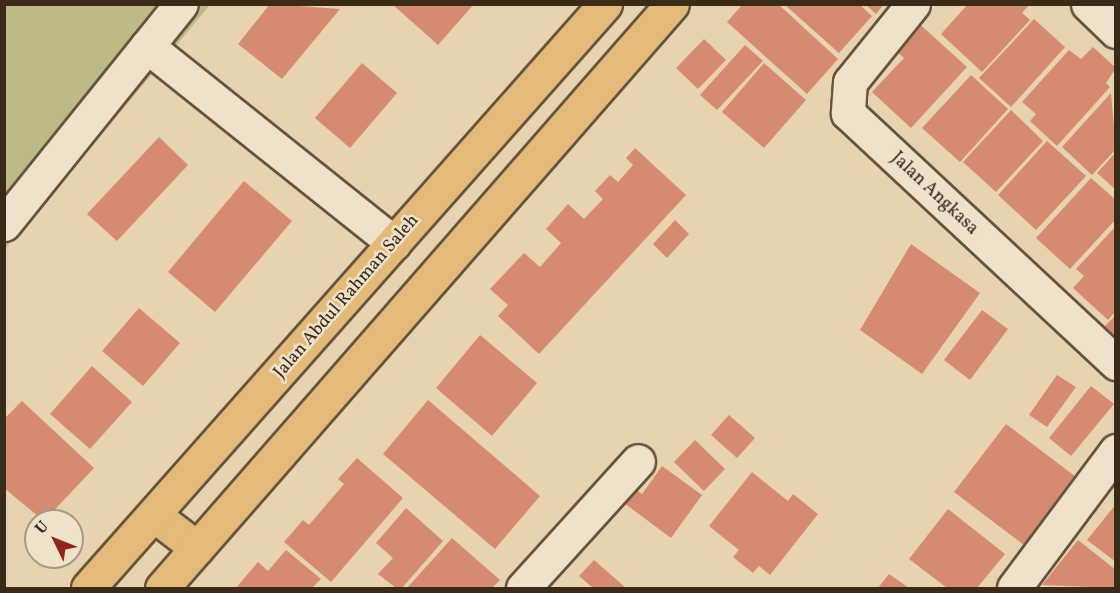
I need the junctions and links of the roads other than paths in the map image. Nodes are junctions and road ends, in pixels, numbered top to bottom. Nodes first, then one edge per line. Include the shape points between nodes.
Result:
1 (181, 4) edge
2 (605, 4) edge
3 (672, 4) edge
4 (913, 4) edge
5 (1088, 4) edge
6 (1116, 31) edge
7 (147, 46) junction
8 (4, 224) edge
9 (394, 243) junction
10 (1116, 363) edge
11 (1116, 451) edge
12 (638, 461) dead end
13 (154, 515) junction
14 (197, 548) junction
15 (88, 588) edge
16 (162, 588) edge
17 (523, 588) edge
18 (1014, 588) edge

1 - 7 street
2 - 9 highway, Jalan Abdul Rahman Saleh
3 - 14 highway
4 - 10 street, Jalan Angkasa via 850,82 848,113
5 - 6 street
7 - 8 street
7 - 9 street
9 - 13 highway, Jalan Abdul Rahman Saleh
11 - 18 street
12 - 17 street
13 - 14 highway
13 - 15 highway, Jalan Abdul Rahman Saleh
14 - 16 highway

